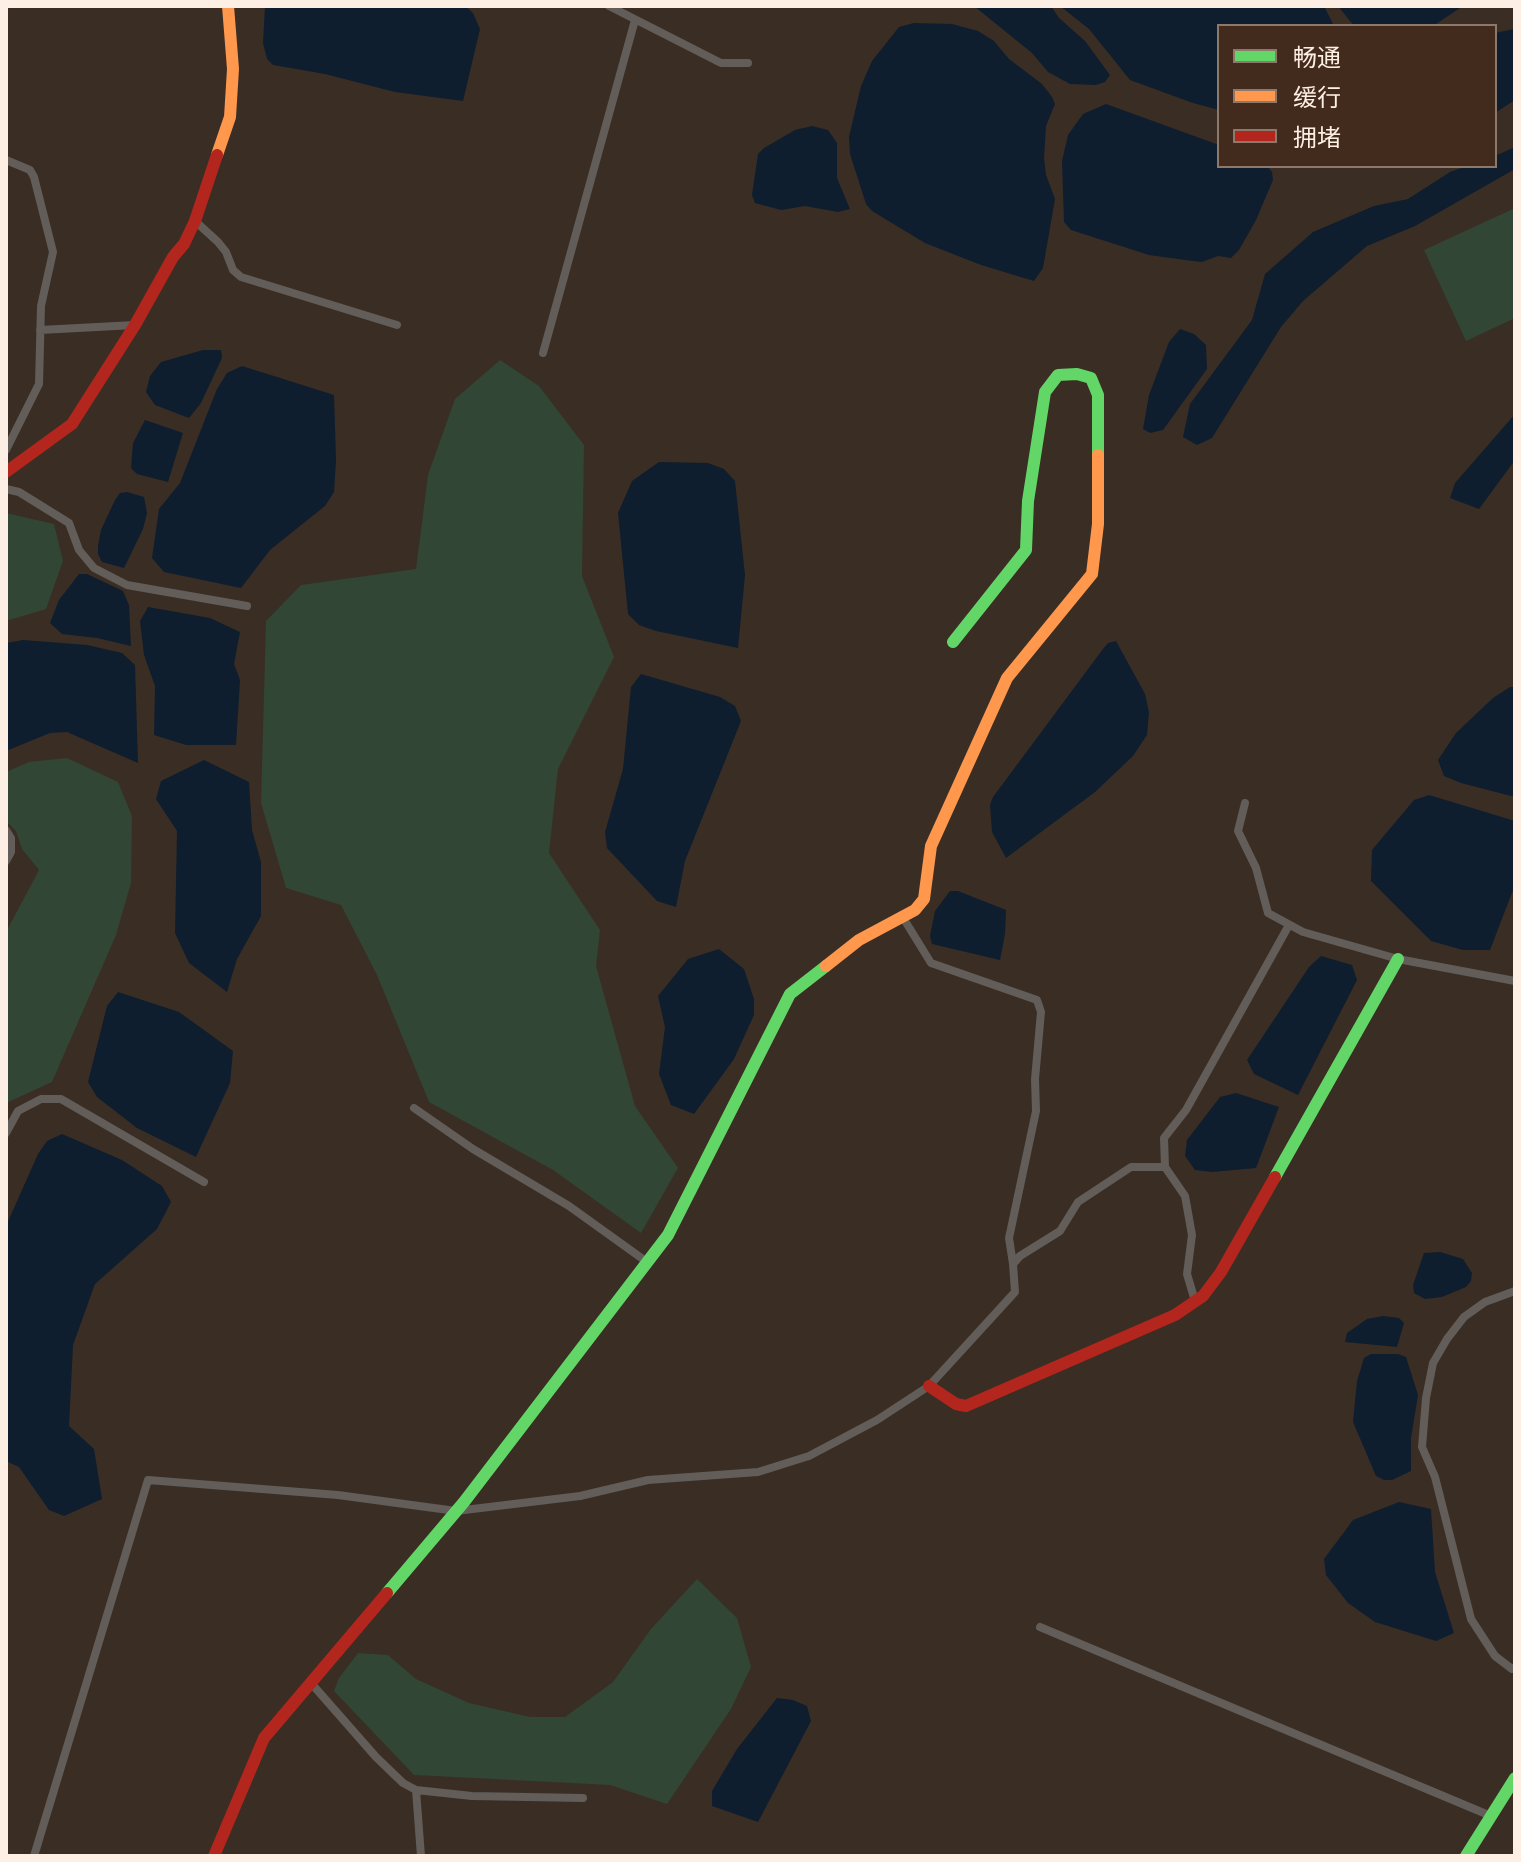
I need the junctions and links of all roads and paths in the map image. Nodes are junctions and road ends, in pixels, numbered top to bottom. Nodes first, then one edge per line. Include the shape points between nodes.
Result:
1 (228, 6) edge
2 (609, 6) edge
3 (635, 20) junction
4 (748, 63) dead end
5 (6, 160) edge
6 (195, 221) junction
7 (135, 325) junction
8 (397, 325) dead end
9 (40, 330) junction
10 (543, 353) dead end
11 (6, 450) edge
12 (6, 472) edge
13 (6, 489) edge
14 (247, 606) dead end
15 (953, 642) dead end
16 (1245, 803) dead end
17 (6, 830) edge
18 (6, 861) edge
19 (902, 916) junction
20 (1289, 925) junction
21 (1398, 959) junction
22 (1515, 981) edge
23 (414, 1108) dead end
24 (6, 1133) edge
25 (1165, 1167) junction
26 (204, 1182) dead end
27 (647, 1262) junction
28 (1013, 1264) junction
29 (1515, 1291) edge
30 (1195, 1301) junction
31 (929, 1386) junction
32 (456, 1511) junction
33 (1040, 1627) dead end
34 (1515, 1667) edge
35 (311, 1683) junction
36 (1515, 1778) edge
37 (416, 1790) junction
38 (583, 1798) dead end
39 (1491, 1816) junction
40 (34, 1856) edge
41 (214, 1856) edge
42 (421, 1856) edge
43 (1466, 1856) edge

1 - 6 street via 230,117
2 - 3 street
3 - 4 street via 721,63
3 - 10 street
5 - 9 street via 34,177 53,252
6 - 7 street
6 - 8 street via 218,242 241,277
7 - 9 street
7 - 12 street via 72,424
9 - 11 street via 39,384
13 - 14 street via 69,523 79,550 94,568 127,585
15 - 19 street via 1026,550 1045,392 1058,375 1091,378 1098,395 1098,524 1092,574 1007,678 931,846 924,899
16 - 20 street via 1238,831 1256,868 1268,913
17 - 18 street via 11,838
19 - 27 street via 859,940 790,994 668,1235
19 - 28 street via 931,963 1037,1000 1041,1012 1036,1111 1009,1238
20 - 21 street
20 - 25 street via 1186,1110 1164,1138
21 - 22 street
21 - 30 street via 1221,1272
23 - 27 street
24 - 26 street via 18,1111 41,1099 61,1099
25 - 28 street via 1131,1167 1078,1202 1060,1231
25 - 30 street via 1185,1196 1192,1235 1187,1274
27 - 32 street
28 - 31 street via 1015,1292
29 - 34 street via 1485,1302 1447,1339 1433,1363 1422,1447 1435,1477 1471,1619 1495,1656
30 - 31 street via 1175,1315 966,1406
31 - 32 street via 809,1456 758,1472 648,1480 580,1496
32 - 35 street
32 - 40 street via 338,1495 148,1480
33 - 39 street
35 - 37 street via 376,1757
35 - 41 street via 264,1738
36 - 39 street
37 - 38 street
37 - 42 street
39 - 43 street

